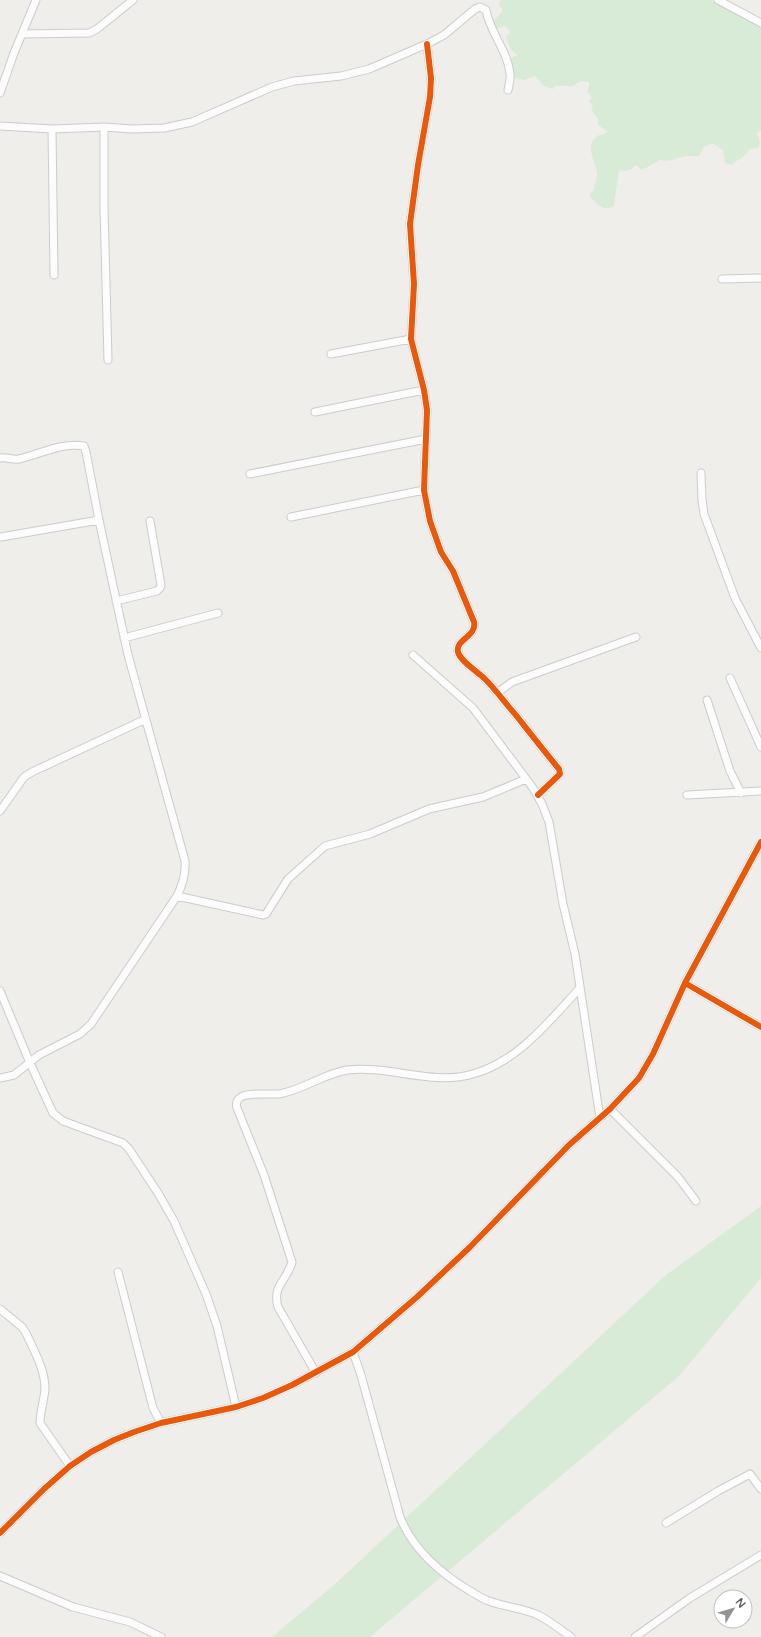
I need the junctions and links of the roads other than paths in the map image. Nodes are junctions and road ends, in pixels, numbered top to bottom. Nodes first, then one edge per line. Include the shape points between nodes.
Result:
1 (36, 0) edge
2 (133, 0) edge
3 (718, 0) edge
4 (761, 23) edge
5 (22, 34) junction
6 (427, 44) junction
7 (508, 90) dead end
8 (0, 93) edge
9 (0, 126) edge
10 (104, 127) junction
11 (52, 129) junction
12 (54, 275) dead end
13 (761, 278) edge
14 (722, 279) dead end
15 (411, 339) junction
16 (331, 354) dead end
17 (108, 360) dead end
18 (424, 390) junction
19 (314, 412) dead end
20 (426, 439) junction
21 (0, 458) edge
22 (701, 473) dead end
23 (250, 474) dead end
24 (424, 490) junction
25 (291, 517) dead end
26 (99, 520) junction
27 (150, 521) dead end
28 (1, 536) dead end
29 (116, 601) junction
30 (218, 613) dead end
31 (636, 637) dead end
32 (124, 638) junction
33 (761, 648) edge
34 (413, 655) dead end
35 (730, 678) dead end
36 (497, 693) junction
37 (707, 700) dead end
38 (146, 719) junction
39 (761, 747) edge
40 (526, 779) junction
41 (761, 791) edge
42 (742, 793) junction
43 (538, 795) junction
44 (687, 795) dead end
45 (0, 811) edge
46 (761, 842) edge
47 (177, 896) junction
48 (685, 983) junction
49 (580, 988) junction
50 (0, 992) edge
51 (761, 1027) edge
52 (30, 1063) junction
53 (0, 1078) edge
54 (610, 1109) junction
55 (600, 1118) junction
56 (696, 1201) dead end
57 (118, 1272) dead end
58 (0, 1309) edge
59 (353, 1352) junction
60 (316, 1372) junction
61 (236, 1407) junction
62 (160, 1423) junction
63 (70, 1466) junction
64 (761, 1489) edge
65 (666, 1523) dead end
66 (0, 1533) edge
67 (761, 1555) edge
68 (0, 1576) edge
69 (161, 1637) edge
70 (571, 1637) edge
71 (635, 1637) edge

1 - 5 street
2 - 5 street via 89,33
3 - 4 street
5 - 8 street
6 - 7 street via 444,35 474,9 484,7 508,64
6 - 10 street via 369,69 272,87 192,122 164,128
6 - 15 street via 431,78 430,97 410,224 414,284
9 - 11 street
10 - 11 street
10 - 17 street
11 - 12 street
13 - 14 street
15 - 16 street
15 - 18 street
18 - 19 street
18 - 20 street
20 - 23 street
20 - 24 street
21 - 26 street via 18,459 76,444 84,446
22 - 33 street via 704,514 735,598
24 - 25 street
24 - 36 street via 430,521 441,552 453,571 474,622 473,632 459,644 457,650 460,657
26 - 28 street
26 - 29 street
27 - 29 street via 160,588 157,591
29 - 32 street
30 - 32 street
31 - 36 street via 512,682
32 - 38 street
34 - 40 street via 473,708
35 - 39 street
36 - 43 street via 559,769 560,774 557,778
37 - 42 street via 730,770
38 - 45 street via 24,777
38 - 47 street via 185,861 186,872
40 - 43 street
40 - 47 street via 483,797 429,809 370,834 325,846 288,879 266,914
41 - 42 street
42 - 44 street
43 - 49 street via 549,822
46 - 48 street
47 - 52 street via 90,1024 80,1034 44,1052
48 - 51 street
48 - 54 street via 653,1054 639,1078
49 - 55 street
49 - 60 street via 512,1056 472,1075 444,1078 347,1070 290,1091 246,1095 238,1099 237,1108 264,1175 292,1262 276,1291 278,1307
50 - 52 street
52 - 53 street via 14,1075
52 - 61 street via 53,1113 63,1122 123,1143 158,1193 174,1221 211,1307
54 - 55 street
54 - 56 street via 678,1177
55 - 59 street via 569,1145 446,1271
57 - 62 street via 153,1408
58 - 63 street via 26,1333 44,1378 45,1390 40,1423
59 - 60 street
59 - 70 street via 400,1517 405,1531 414,1543 433,1565 460,1585 488,1601 540,1616
60 - 61 street via 263,1398
61 - 62 street
62 - 63 street via 114,1440
63 - 66 street
64 - 65 street via 750,1474
67 - 71 street via 690,1598
68 - 69 street via 73,1607 130,1622

